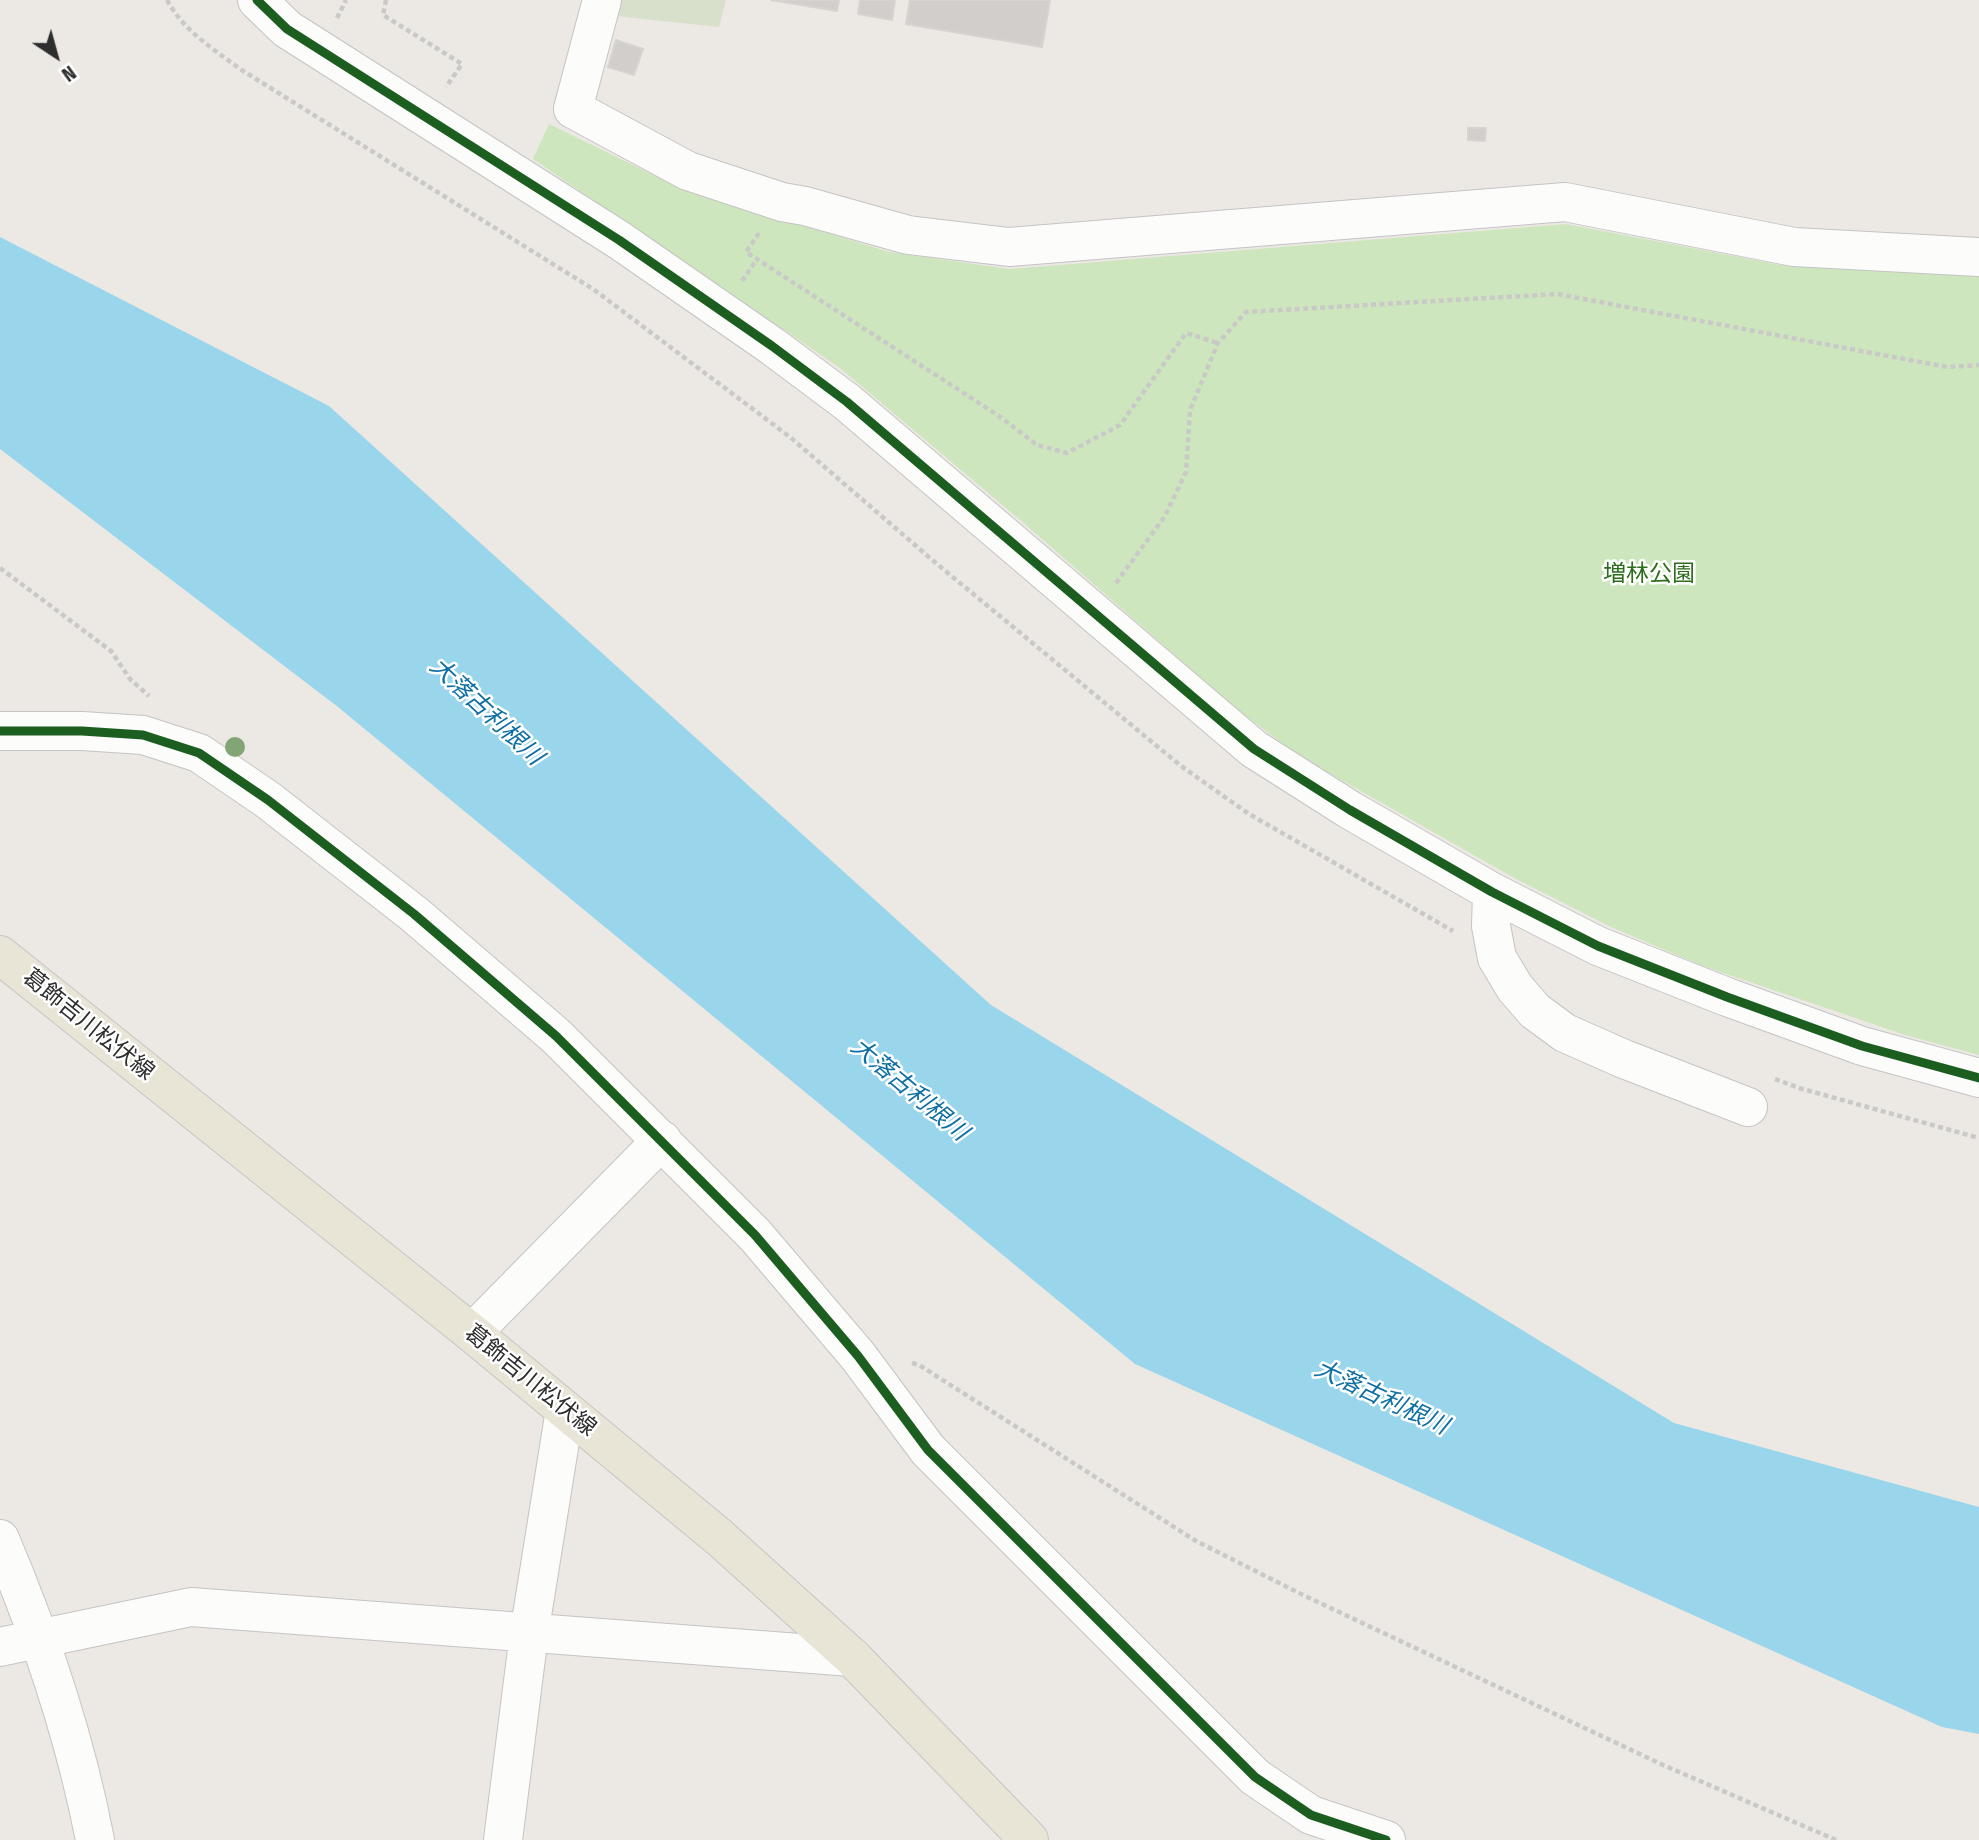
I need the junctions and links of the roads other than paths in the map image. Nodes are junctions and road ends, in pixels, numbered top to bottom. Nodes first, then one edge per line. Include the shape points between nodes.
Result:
1 (257, 0) edge
2 (602, 0) edge
3 (1979, 257) edge
4 (0, 731) edge
5 (1492, 892) junction
6 (0, 955) edge
7 (1979, 1078) edge
8 (1748, 1107) dead end
9 (662, 1140) junction
10 (472, 1333) junction
11 (565, 1410) junction
12 (0, 1539) edge
13 (529, 1634) junction
14 (40, 1639) junction
15 (0, 1647) edge
16 (852, 1657) junction
17 (95, 1840) edge
18 (503, 1840) edge
19 (1030, 1840) edge
20 (1386, 1840) edge

1 - 5 street via 287,29 619,240 847,402 1254,749
2 - 3 street via 573,109 688,171 782,202 908,235 1009,247 1565,202 1794,247
4 - 9 street via 143,735 199,753 268,800 414,914 556,1036
5 - 7 street via 1598,946 1727,997 1862,1046
5 - 8 street via 1491,926 1497,958 1535,1012 1565,1033
6 - 10 main road, 葛飾吉川松伏線
9 - 10 street
9 - 20 street via 755,1236 858,1356 928,1450 1255,1777 1311,1815
10 - 11 main road, 葛飾吉川松伏線
11 - 13 street
11 - 16 main road, 葛飾吉川松伏線 via 719,1537
12 - 14 street
13 - 14 street via 191,1607
13 - 16 street
13 - 18 street
14 - 15 street
14 - 17 street via 82,1775
16 - 19 main road, 葛飾吉川松伏線

